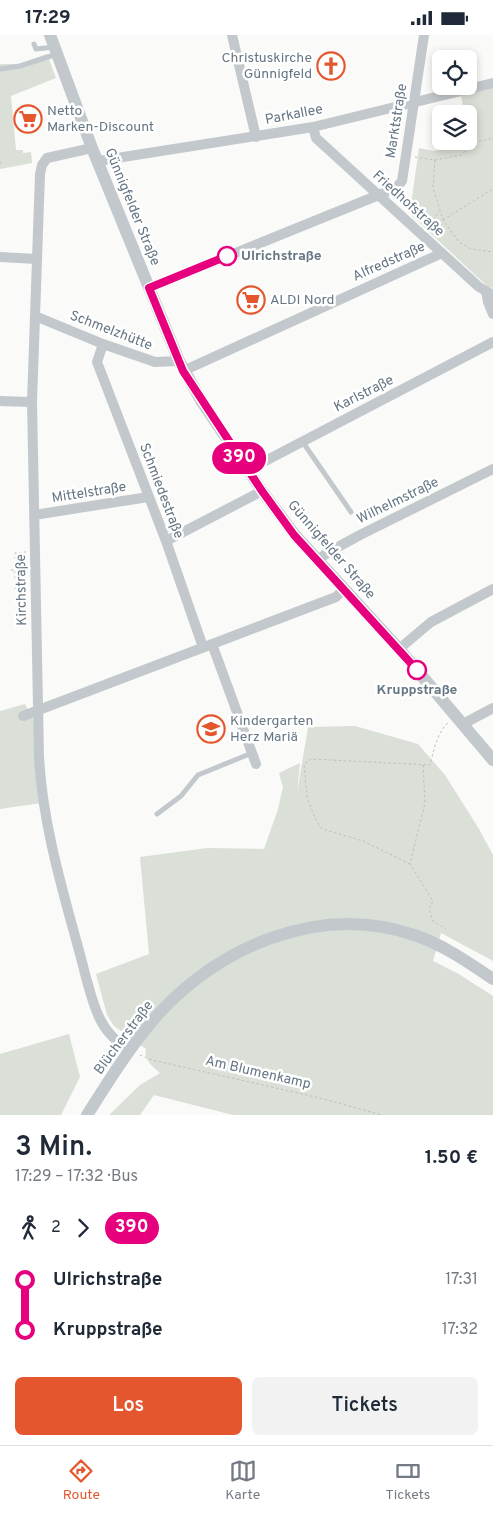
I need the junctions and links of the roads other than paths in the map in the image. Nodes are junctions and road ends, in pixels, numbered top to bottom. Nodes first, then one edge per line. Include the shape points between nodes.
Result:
1 (232, 35) edge
2 (424, 35) edge
3 (34, 44) dead end
4 (54, 45) edge
5 (0, 69) edge
6 (493, 83) edge
7 (414, 102) junction
8 (313, 127) junction
9 (256, 137) junction
10 (92, 149) junction
11 (98, 161) junction
12 (377, 195) junction
13 (442, 253) junction
14 (0, 257) edge
15 (37, 259) junction
16 (149, 288) junction
17 (490, 293) edge
18 (493, 314) edge
19 (35, 316) junction
20 (493, 342) edge
21 (102, 344) junction
22 (181, 366) junction
23 (0, 401) edge
24 (32, 401) junction
25 (302, 441) junction
26 (493, 469) edge
27 (248, 470) junction
28 (262, 491) junction
29 (148, 497) junction
30 (351, 512) dead end
31 (34, 515) junction
32 (166, 541) junction
33 (318, 561) junction
34 (344, 589) junction
35 (493, 589) edge
36 (208, 646) junction
37 (399, 649) junction
38 (493, 708) edge
39 (37, 710) junction
40 (23, 716) dead end
41 (460, 720) junction
42 (252, 753) junction
43 (491, 755) edge
44 (256, 764) dead end
45 (157, 814) dead end
46 (493, 979) edge
47 (129, 1051) junction
48 (87, 1115) edge

1 - 9 street
2 - 7 street, Marktstraße
3 - 4 lane via 36,49
4 - 5 lane via 20,66
4 - 10 street, Günnigfelder Straße
6 - 7 street, Parkallee
7 - 8 street, Parkallee
7 - 12 street, Marktstraße via 402,181 396,188
8 - 9 street, Parkallee
8 - 12 street, Friedhofstraße via 316,138
9 - 11 street, Parkallee
10 - 11 street, Günnigfelder Straße
10 - 15 street, Kirchstraße via 47,158 42,165
11 - 16 street, Günnigfelder Straße
12 - 13 street, Friedhofstraße
12 - 16 street
13 - 17 street, Friedhofstraße
13 - 22 street, Alfredstraße
14 - 15 street
15 - 19 street, Kirchstraße
16 - 22 street, Günnigfelder Straße
17 - 18 street via 488,302
19 - 21 street, Schmelzhütte
19 - 24 street, Kirchstraße
20 - 25 street, Karlstraße
21 - 22 street, Schmelzhütte via 155,363
21 - 29 street, Schmiedestraße via 97,362
22 - 27 street, Günnigfelder Straße
23 - 24 street
24 - 31 street, Kirchstraße
25 - 27 street, Karlstraße
25 - 30 lane
26 - 33 street, Wilhelmstraße via 360,535
27 - 28 street, Günnigfelder Straße
28 - 32 street
28 - 33 street, Günnigfelder Straße
29 - 31 street, Mittelstraße
29 - 32 street, Schmiedestraße
31 - 39 street, Kirchstraße
32 - 36 street, Schmiedestraße
33 - 34 street, Günnigfelder Straße
34 - 36 street via 336,597
34 - 37 street, Günnigfelder Straße
35 - 37 street via 431,623
36 - 39 street
36 - 42 street, Schmiedestraße
37 - 41 street, Günnigfelder Straße
38 - 41 street
39 - 40 street
39 - 47 street, Kirchstraße via 40,779 70,919 98,1016 113,1038
41 - 43 street, Günnigfelder Straße
42 - 44 street, Schmiedestraße
42 - 45 lane via 198,775 181,796
46 - 47 street, Blücherstraße via 438,945 414,935 360,924 334,923 311,927 264,941 218,964 175,997
47 - 48 street, Blücherstraße

